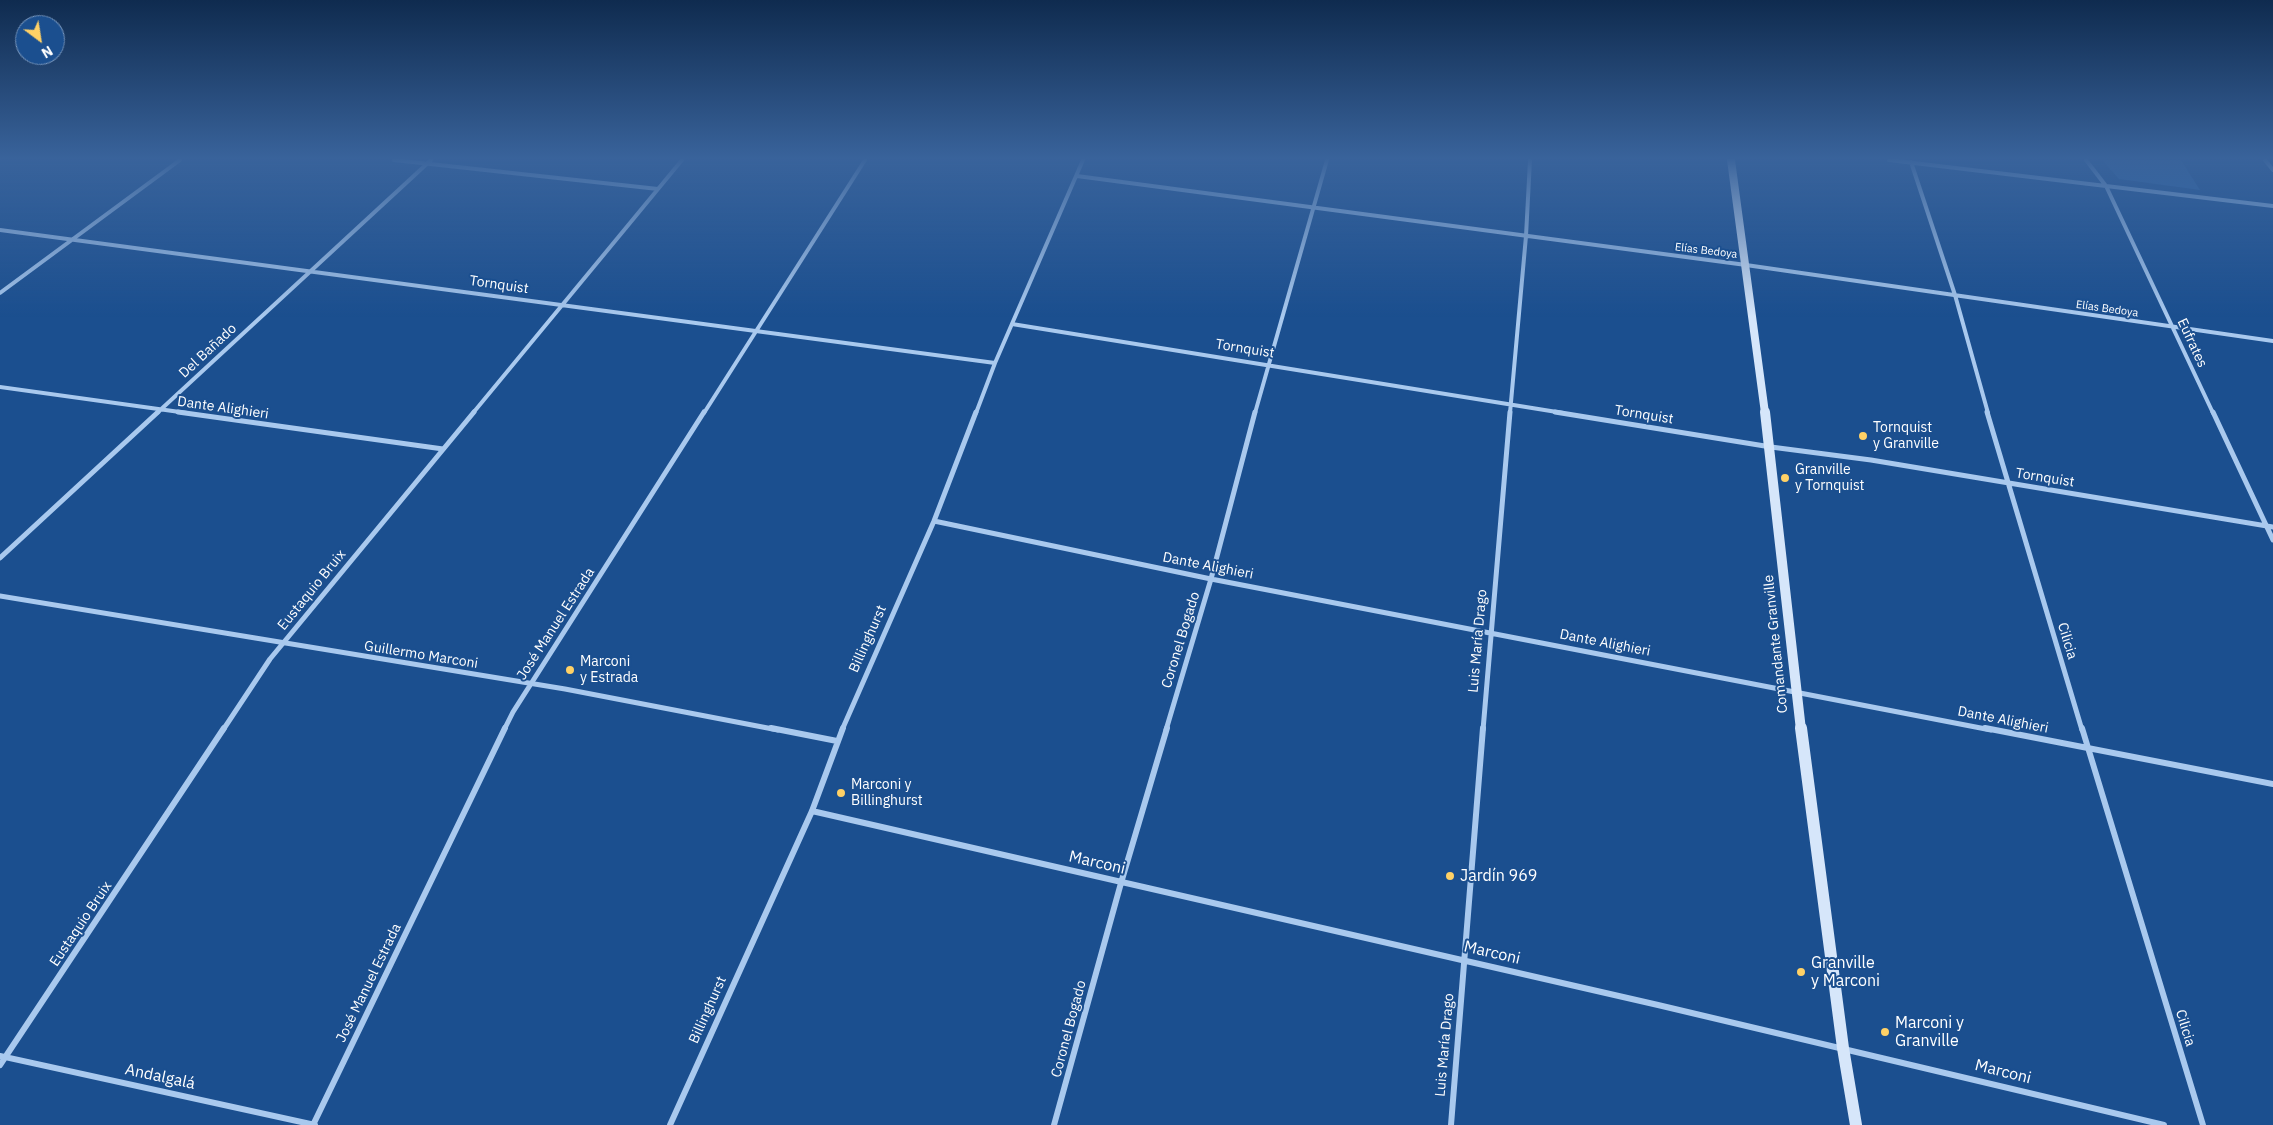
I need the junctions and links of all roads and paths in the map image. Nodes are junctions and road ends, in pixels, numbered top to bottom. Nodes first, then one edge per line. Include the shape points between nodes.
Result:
1 (109, 212) edge
2 (374, 212) edge
3 (639, 212) edge
4 (832, 212) edge
5 (1061, 212) edge
6 (1312, 212) edge
7 (1354, 212) edge
8 (1527, 212) edge
9 (1738, 212) edge
10 (1928, 212) edge
11 (2118, 212) edge
12 (0, 230) edge
13 (1526, 236) junction
14 (72, 240) junction
15 (1746, 265) junction
16 (311, 271) junction
17 (0, 294) edge
18 (1955, 295) junction
19 (563, 306) junction
20 (1012, 324) junction
21 (2172, 327) junction
22 (755, 333) junction
23 (2273, 341) edge
24 (995, 363) junction
25 (1268, 364) junction
26 (0, 388) edge
27 (1510, 405) junction
28 (160, 411) junction
29 (1770, 447) junction
30 (443, 449) junction
31 (2007, 483) junction
32 (934, 521) junction
33 (2266, 526) junction
34 (2273, 527) edge
35 (2273, 540) edge
36 (0, 558) edge
37 (1211, 579) junction
38 (0, 596) edge
39 (1491, 632) junction
40 (282, 644) junction
41 (532, 684) junction
42 (1796, 691) junction
43 (837, 741) junction
44 (2088, 748) junction
45 (2273, 784) edge
46 (812, 811) junction
47 (1121, 883) junction
48 (1464, 961) junction
49 (1843, 1048) junction
50 (3, 1057) edge
51 (0, 1065) edge
52 (314, 1125) edge
53 (670, 1125) edge
54 (1054, 1125) edge
55 (1451, 1125) edge
56 (1856, 1125) edge
57 (2164, 1125) edge
58 (2203, 1125) edge

1 - 14 street
2 - 16 street, Del Bañado
3 - 19 street, Eustaquio Bruix
4 - 22 street, José Manuel Estrada
5 - 20 street, Billinghurst
6 - 25 street, Coronel Bogado
7 - 13 street, Elías Bedoya
8 - 13 street, Luis María Drago
9 - 15 street, Comandante Granville
10 - 18 street, Cilicia
11 - 21 street, Eufrates
12 - 14 street, Tornquist
13 - 15 street, Elías Bedoya
13 - 27 street, Luis María Drago
14 - 16 street, Tornquist
14 - 17 street
15 - 18 street, Elías Bedoya
15 - 29 street, Comandante Granville
16 - 19 street, Tornquist
16 - 28 street, Del Bañado
18 - 21 street, Elías Bedoya
18 - 31 street, Cilicia
19 - 22 street, Tornquist
19 - 30 street, Eustaquio Bruix
20 - 24 street, Billinghurst
20 - 25 street, Tornquist
21 - 23 street, Elías Bedoya
21 - 33 street, Eufrates
22 - 24 street, Tornquist
22 - 41 street, José Manuel Estrada
24 - 32 street, Billinghurst
25 - 27 street, Tornquist
25 - 37 street, Coronel Bogado
26 - 28 street, Dante Alighieri
27 - 29 street, Tornquist
27 - 39 street, Luis María Drago
28 - 30 street, Dante Alighieri
28 - 36 street, Del Bañado
29 - 31 street, Tornquist
29 - 42 street, Comandante Granville
30 - 40 street, Eustaquio Bruix
31 - 33 street, Tornquist
31 - 44 street, Cilicia
32 - 37 street, Dante Alighieri
32 - 43 street, Billinghurst
33 - 34 street, Tornquist
33 - 35 street, Eufrates
37 - 39 street, Dante Alighieri
37 - 47 street, Coronel Bogado
38 - 40 street, Guillermo Marconi
39 - 42 street, Dante Alighieri
39 - 48 street, Luis María Drago
40 - 41 street, Guillermo Marconi
40 - 50 street, Eustaquio Bruix
41 - 43 street, Guillermo Marconi
41 - 52 street, José Manuel Estrada via 513,712
42 - 44 street, Dante Alighieri
42 - 49 street, Comandante Granville
43 - 46 street, Billinghurst
44 - 45 street, Dante Alighieri
44 - 58 street, Cilicia
46 - 47 street, Marconi
46 - 53 street, Billinghurst
47 - 48 street, Marconi
47 - 54 street, Coronel Bogado
48 - 49 street, Marconi
48 - 55 street, Luis María Drago
49 - 56 street, Comandante Granville
49 - 57 street, Marconi
50 - 51 street, Eustaquio Bruix
50 - 52 street, Andalgalá

